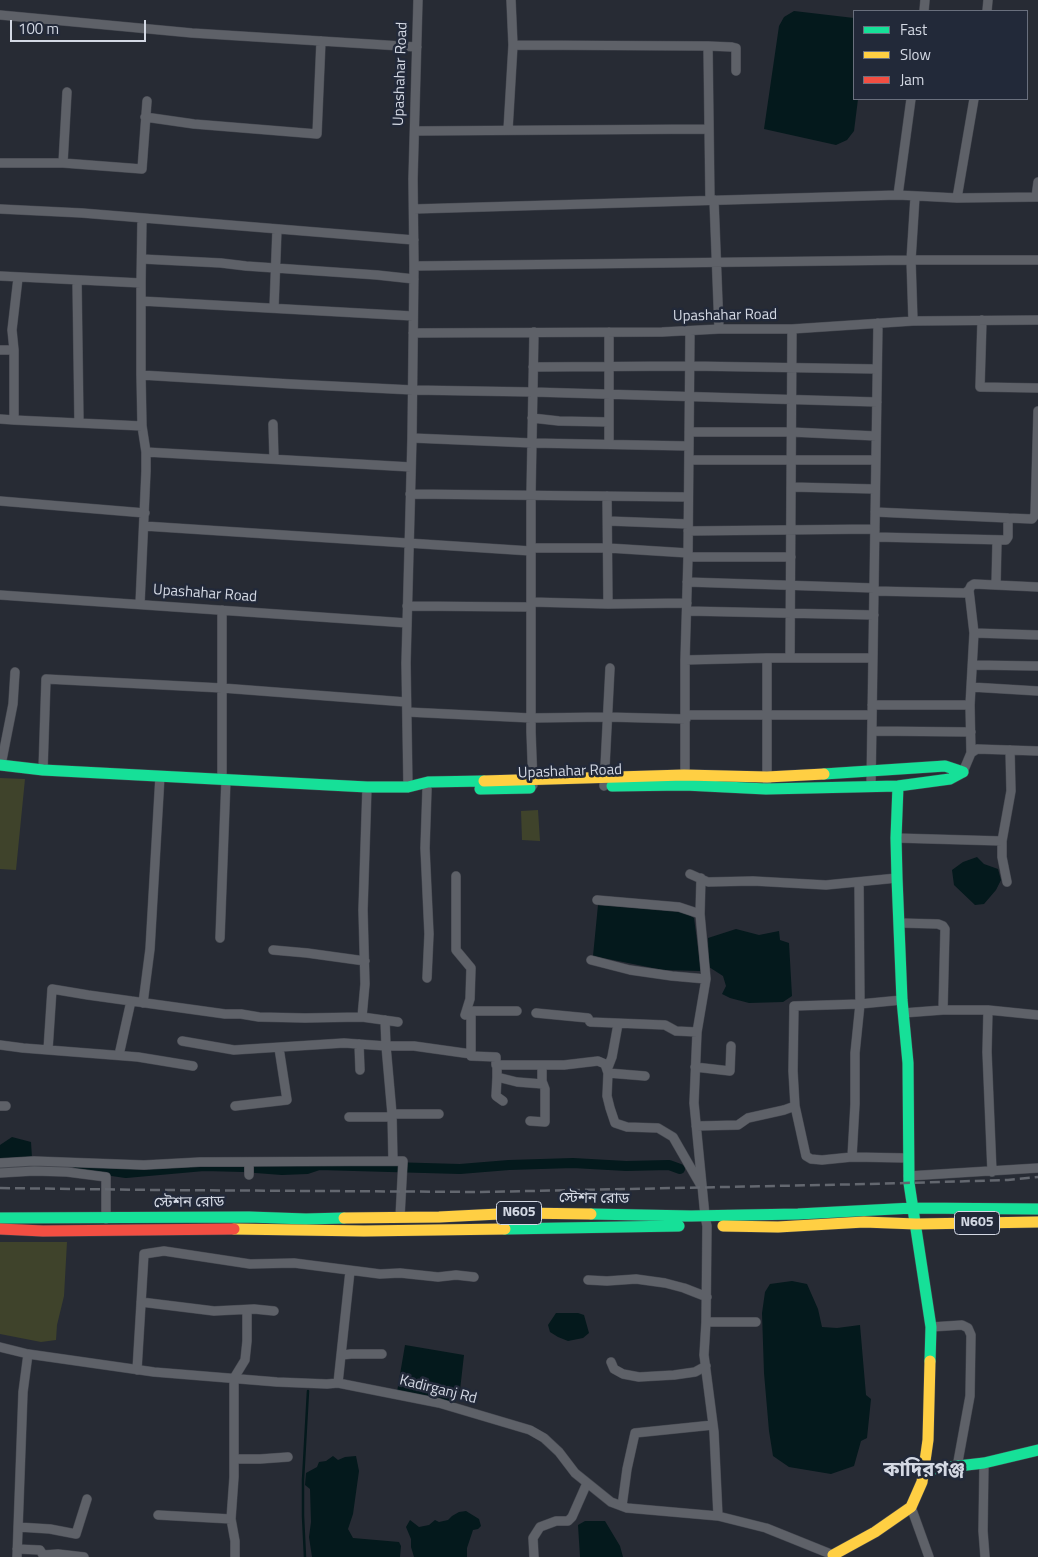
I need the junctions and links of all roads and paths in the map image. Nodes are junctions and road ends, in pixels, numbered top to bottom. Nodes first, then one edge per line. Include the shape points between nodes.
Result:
1 (418, 0) edge
2 (511, 0) edge
3 (0, 15) edge
4 (321, 41) junction
5 (513, 45) junction
6 (708, 46) junction
7 (417, 47) junction
8 (736, 71) dead end
9 (67, 92) dead end
10 (911, 100) edge
11 (974, 100) edge
12 (146, 102) dead end
13 (146, 117) junction
14 (709, 129) junction
15 (508, 130) junction
16 (415, 131) junction
17 (63, 162) junction
18 (0, 163) edge
19 (1038, 182) edge
20 (898, 195) junction
21 (914, 197) junction
22 (1037, 197) edge
23 (957, 198) junction
24 (712, 200) junction
25 (0, 209) edge
26 (414, 209) junction
27 (142, 218) junction
28 (277, 229) junction
29 (414, 240) junction
30 (142, 259) junction
31 (910, 260) junction
32 (1038, 260) edge
33 (717, 262) junction
34 (414, 266) junction
35 (276, 268) junction
36 (0, 276) edge
37 (18, 278) junction
38 (414, 279) junction
39 (77, 280) junction
40 (141, 283) junction
41 (141, 301) junction
42 (274, 308) junction
43 (413, 316) junction
44 (982, 320) junction
45 (1038, 320) edge
46 (913, 321) junction
47 (878, 323) junction
48 (719, 329) junction
49 (792, 330) junction
50 (690, 331) junction
51 (413, 332) junction
52 (534, 332) junction
53 (609, 332) junction
54 (0, 350) edge
55 (14, 350) junction
56 (609, 366) junction
57 (690, 366) junction
58 (533, 367) junction
59 (791, 367) junction
60 (877, 369) junction
61 (141, 375) junction
62 (1038, 388) edge
63 (413, 390) junction
64 (533, 392) junction
65 (610, 394) junction
66 (690, 397) junction
67 (791, 400) junction
68 (876, 402) junction
69 (1038, 411) edge
70 (532, 418) junction
71 (0, 420) edge
72 (14, 420) junction
73 (610, 422) junction
74 (79, 423) junction
75 (273, 424) dead end
76 (142, 426) junction
77 (689, 432) junction
78 (791, 432) junction
79 (876, 436) junction
80 (412, 438) junction
81 (532, 443) junction
82 (609, 444) junction
83 (689, 446) junction
84 (146, 452) junction
85 (274, 459) junction
86 (689, 460) junction
87 (791, 460) junction
88 (876, 460) junction
89 (411, 467) junction
90 (791, 486) junction
91 (875, 489) junction
92 (410, 494) junction
93 (531, 494) junction
94 (607, 496) junction
95 (688, 497) junction
96 (0, 501) edge
97 (875, 512) junction
98 (145, 513) junction
99 (1008, 518) junction
100 (608, 521) junction
101 (144, 526) junction
102 (688, 527) junction
103 (790, 530) junction
104 (875, 533) junction
105 (997, 541) junction
106 (409, 544) junction
107 (608, 548) junction
108 (531, 549) junction
109 (688, 555) junction
110 (790, 557) junction
111 (687, 582) junction
112 (790, 585) junction
113 (996, 585) junction
114 (1038, 587) edge
115 (874, 590) junction
116 (969, 590) junction
117 (0, 595) edge
118 (140, 604) junction
119 (608, 604) junction
120 (531, 605) junction
121 (407, 606) junction
122 (687, 607) junction
123 (222, 610) junction
124 (790, 613) junction
125 (874, 615) junction
126 (407, 623) junction
127 (974, 633) junction
128 (1038, 635) edge
129 (767, 658) junction
130 (790, 658) junction
131 (873, 658) junction
132 (685, 660) junction
133 (973, 665) junction
134 (1038, 666) edge
135 (610, 668) dead end
136 (15, 672) dead end
137 (971, 687) junction
138 (222, 688) junction
139 (1038, 691) edge
140 (406, 702) junction
141 (872, 705) junction
142 (970, 705) junction
143 (406, 712) junction
144 (766, 715) junction
145 (872, 715) junction
146 (686, 717) junction
147 (531, 718) junction
148 (607, 718) junction
149 (872, 731) junction
150 (971, 732) junction
151 (1010, 750) junction
152 (1038, 751) edge
153 (971, 753) junction
154 (1, 765) edge
155 (43, 770) junction
156 (872, 770) junction
157 (962, 772) junction
158 (160, 776) junction
159 (224, 779) junction
160 (685, 780) junction
161 (605, 782) junction
162 (766, 783) junction
163 (533, 784) junction
164 (408, 786) junction
165 (872, 786) junction
166 (898, 786) junction
167 (367, 787) junction
168 (427, 790) junction
169 (896, 838) junction
170 (1002, 841) junction
171 (690, 874) dead end
172 (456, 876) dead end
173 (701, 878) junction
174 (897, 878) junction
175 (859, 882) junction
176 (1007, 882) dead end
177 (597, 900) dead end
178 (700, 914) junction
179 (900, 923) junction
180 (220, 938) dead end
181 (273, 950) dead end
182 (591, 960) dead end
183 (365, 961) junction
184 (427, 978) dead end
185 (706, 979) junction
186 (902, 1000) junction
187 (131, 1001) junction
188 (143, 1003) junction
189 (860, 1004) junction
190 (943, 1010) junction
191 (988, 1010) junction
192 (517, 1011) dead end
193 (536, 1013) dead end
194 (903, 1013) junction
195 (472, 1014) junction
196 (1038, 1015) edge
197 (362, 1017) junction
198 (385, 1020) junction
199 (398, 1022) dead end
200 (618, 1024) junction
201 (697, 1032) junction
202 (182, 1041) dead end
203 (359, 1044) junction
204 (0, 1045) edge
205 (386, 1046) junction
206 (731, 1046) dead end
207 (279, 1048) junction
208 (48, 1050) junction
209 (471, 1054) junction
210 (119, 1055) junction
211 (542, 1064) junction
212 (498, 1065) junction
213 (193, 1066) dead end
214 (695, 1067) junction
215 (360, 1070) dead end
216 (608, 1071) junction
217 (645, 1076) dead end
218 (497, 1077) junction
219 (543, 1084) junction
220 (503, 1101) dead end
221 (235, 1106) dead end
222 (795, 1106) junction
223 (392, 1114) junction
224 (439, 1114) dead end
225 (349, 1117) dead end
226 (530, 1121) dead end
227 (696, 1126) junction
228 (852, 1157) junction
229 (908, 1158) junction
230 (34, 1161) junction
231 (393, 1161) junction
232 (68, 1162) junction
233 (249, 1162) junction
234 (0, 1163) edge
235 (1038, 1168) edge
236 (34, 1171) junction
237 (67, 1172) junction
238 (992, 1172) junction
239 (0, 1173) edge
240 (249, 1175) dead end
241 (908, 1176) junction
242 (703, 1188) junction
243 (913, 1208) junction
244 (1038, 1208) edge
245 (400, 1217) junction
246 (0, 1218) edge
247 (282, 1218) junction
248 (106, 1219) junction
249 (706, 1221) junction
250 (1038, 1222) edge
251 (916, 1224) junction
252 (0, 1229) edge
253 (282, 1230) junction
254 (350, 1271) junction
255 (474, 1276) dead end
256 (588, 1280) dead end
257 (706, 1297) junction
258 (141, 1302) junction
259 (247, 1310) junction
260 (274, 1310) dead end
261 (706, 1322) junction
262 (756, 1322) dead end
263 (930, 1327) junction
264 (0, 1347) edge
265 (28, 1354) junction
266 (382, 1354) dead end
267 (342, 1355) junction
268 (611, 1362) dead end
269 (706, 1366) junction
270 (137, 1370) junction
271 (234, 1378) junction
272 (338, 1383) junction
273 (713, 1425) junction
274 (1038, 1450) edge
275 (288, 1457) dead end
276 (234, 1458) junction
277 (984, 1463) junction
278 (956, 1467) junction
279 (924, 1470) junction
280 (587, 1482) junction
281 (87, 1500) dead end
282 (622, 1506) junction
283 (911, 1507) junction
284 (158, 1515) dead end
285 (718, 1516) junction
286 (231, 1519) junction
287 (18, 1527) junction
288 (17, 1553) edge
289 (834, 1556) edge
290 (84, 1557) edge
291 (235, 1557) edge
292 (534, 1557) edge
293 (929, 1557) edge
294 (985, 1557) edge

1 - 7 street, Upashahar Road
2 - 5 street
3 - 4 street
4 - 7 street
4 - 13 street via 317,134
5 - 6 street
5 - 15 street
6 - 8 street via 736,48
6 - 14 street
7 - 16 street, Upashahar Road
9 - 17 street
10 - 20 street
11 - 23 street
12 - 13 street
13 - 17 street via 142,169
14 - 15 street
14 - 24 street
15 - 16 street
16 - 26 street, Upashahar Road
17 - 18 street
19 - 22 street
20 - 21 street
20 - 24 street
21 - 23 street
21 - 31 street
22 - 23 street
24 - 26 street
24 - 33 street
25 - 27 street
26 - 29 street, Upashahar Road
27 - 28 street
27 - 30 street
28 - 29 street
28 - 35 street
29 - 34 street, Upashahar Road
30 - 35 street
30 - 40 street
31 - 32 street
31 - 33 street
31 - 46 street
33 - 34 street
33 - 48 street
34 - 38 street, Upashahar Road
35 - 38 street
35 - 42 street
36 - 37 street
37 - 39 street
37 - 55 street via 12,330
38 - 43 street, Upashahar Road
39 - 40 street
39 - 74 street
40 - 41 street
41 - 42 street
41 - 61 street
42 - 43 street
43 - 51 street, Upashahar Road
44 - 45 street, Upashahar Road
44 - 46 street, Upashahar Road
44 - 62 street via 980,387
46 - 47 street, Upashahar Road
47 - 49 street, Upashahar Road
47 - 60 street
48 - 49 street, Upashahar Road
48 - 50 street, Upashahar Road
49 - 59 street
50 - 53 street, Upashahar Road
50 - 57 street
51 - 52 street, Upashahar Road
51 - 63 street, Upashahar Road
52 - 53 street, Upashahar Road
52 - 58 street
53 - 56 street
54 - 55 street
55 - 72 street
56 - 57 street
56 - 58 street
56 - 65 street
57 - 59 street
57 - 66 street
58 - 64 street
59 - 60 street
59 - 67 street
60 - 68 street
61 - 63 street
61 - 76 street
63 - 64 street
63 - 80 street, Upashahar Road
64 - 65 street
64 - 70 street
65 - 66 street
65 - 73 street
66 - 67 street
66 - 77 street
67 - 68 street
67 - 78 street
68 - 79 street
69 - 99 street via 1035,515 1032,519
70 - 73 street
70 - 81 street
71 - 72 street
72 - 74 street
73 - 82 street
74 - 76 street
75 - 85 street
76 - 84 street
77 - 78 street
77 - 83 street
78 - 79 street
78 - 87 street
79 - 88 street
80 - 81 street
80 - 89 street, Upashahar Road
81 - 82 street
81 - 93 street
82 - 83 street
83 - 86 street
84 - 85 street
84 - 98 street
85 - 89 street
86 - 87 street
86 - 95 street
87 - 88 street
87 - 90 street
88 - 91 street
89 - 92 street, Upashahar Road
90 - 91 street
90 - 103 street
91 - 97 street
92 - 93 street
92 - 106 street, Upashahar Road
93 - 94 street
93 - 108 street
94 - 95 street
94 - 100 street
95 - 102 street
96 - 98 street
97 - 99 street
97 - 104 street
98 - 101 street
99 - 105 street via 1008,537
100 - 102 street
100 - 107 street
101 - 106 street
101 - 118 street
102 - 103 street
102 - 109 street
103 - 104 street
103 - 110 street
104 - 105 street
104 - 115 street
105 - 113 street
106 - 108 street
106 - 121 street, Upashahar Road
107 - 108 street
107 - 109 street
107 - 119 street
108 - 120 street
109 - 110 street
109 - 111 street
110 - 112 street
111 - 112 street
111 - 122 street
112 - 115 street
112 - 124 street
113 - 114 street
113 - 116 street via 974,584
115 - 116 street via 965,593
115 - 125 street
116 - 127 street
117 - 118 street, Upashahar Road
118 - 123 street, Upashahar Road
119 - 120 street
119 - 122 street
120 - 121 street
120 - 147 street
121 - 126 street, Upashahar Road
122 - 124 street
122 - 132 street
123 - 126 street, Upashahar Road
123 - 138 street
124 - 125 street
124 - 130 street
125 - 131 street
126 - 140 street, Upashahar Road
127 - 128 street
127 - 133 street
129 - 130 street
129 - 132 street
129 - 144 street
130 - 131 street
131 - 141 street
132 - 146 street
133 - 134 street
133 - 137 street
135 - 148 street
136 - 154 street via 13,704
137 - 139 street
137 - 142 street
138 - 140 street
138 - 155 street via 46,679
138 - 159 street
140 - 143 street, Upashahar Road
141 - 142 street
141 - 145 street
142 - 150 street
143 - 147 street
143 - 164 street, Upashahar Road
144 - 145 street
144 - 146 street
144 - 162 street
145 - 149 street
146 - 148 street
146 - 160 street
147 - 148 street
147 - 163 street
148 - 161 street
149 - 150 street
149 - 156 street
150 - 153 street
151 - 152 street
151 - 153 street via 977,749
151 - 170 street via 1011,791
153 - 157 street
154 - 155 main road
155 - 158 main road
156 - 157 main road via 945,766
156 - 162 main road
156 - 165 street
157 - 166 main road, Upashahar Road via 950,779
158 - 159 main road
158 - 188 street via 150,948
159 - 167 main road
159 - 180 street
160 - 161 main road, Upashahar Road
160 - 162 main road, Upashahar Road
161 - 163 main road, Upashahar Road
162 - 165 main road, Upashahar Road
163 - 164 main road via 428,782
163 - 168 main road, Upashahar Road
164 - 167 main road
164 - 168 main road, Upashahar Road
165 - 166 main road, Upashahar Road
166 - 169 main road
167 - 183 street via 363,910
168 - 184 street
169 - 170 street
169 - 174 main road
170 - 176 street
171 - 173 street
172 - 195 street via 456,950 471,968 470,1000 465,1015
173 - 175 street via 708,882 826,885
173 - 178 street
174 - 175 street
174 - 179 main road
175 - 189 street
177 - 178 street via 679,908
178 - 185 street
179 - 186 main road
179 - 190 street via 938,924 945,929
181 - 183 street
182 - 185 street via 630,970
183 - 197 street
185 - 201 street
186 - 189 street
186 - 194 main road
187 - 188 street
187 - 208 street via 52,989
187 - 210 street
188 - 197 street via 259,1017
189 - 222 street via 794,1006 792,1071
189 - 228 street
190 - 191 street
190 - 194 street
191 - 196 street
191 - 238 street
192 - 195 street via 473,1011
193 - 200 street
194 - 229 main road via 908,1063
195 - 209 street
197 - 198 street
198 - 199 street
198 - 205 street
200 - 201 street via 665,1025 676,1031
200 - 216 street
201 - 214 street
202 - 207 street via 234,1050
203 - 205 street
203 - 207 street
203 - 215 street
204 - 208 street
205 - 209 street via 414,1046
205 - 223 street
206 - 214 street via 730,1071
207 - 221 street via 287,1100
208 - 210 street
209 - 212 street via 496,1057
210 - 213 street
211 - 212 street
211 - 216 street via 598,1061 605,1064
211 - 219 street
212 - 218 street
214 - 227 street
216 - 217 street
216 - 242 street via 607,1096 615,1123 626,1127 658,1128 673,1136
218 - 219 street
218 - 220 street via 496,1096
219 - 226 street via 545,1122
222 - 227 street via 748,1118 738,1125
222 - 228 street via 806,1156 822,1160
223 - 224 street
223 - 225 street via 388,1117
223 - 231 street
227 - 242 street
228 - 229 street
229 - 241 main road
230 - 232 street
230 - 234 street
230 - 236 street
231 - 233 street
231 - 245 street via 402,1161
232 - 233 street via 144,1166
232 - 237 street
233 - 240 street
235 - 238 street
236 - 237 street
236 - 239 street
237 - 248 street via 106,1176
238 - 241 street
241 - 243 main road
242 - 249 street
243 - 244 main road, স্টেশন রোড / N605
243 - 249 main road, স্টেশন রোড / N605
243 - 251 main road
245 - 247 main road, স্টেশন রোড / N605
245 - 249 main road, স্টেশন রোড / N605 via 519,1213
246 - 248 main road, স্টেশন রোড / N605
247 - 248 main road, স্টেশন রোড / N605
247 - 253 main road
249 - 251 main road, স্টেশন রোড / N605 via 778,1227 864,1222
249 - 253 main road, স্টেশন রোড / N605 via 401,1230
249 - 257 street
250 - 251 main road, স্টেশন রোড / N605
251 - 263 main road
252 - 253 main road, স্টেশন রোড / N605
254 - 255 street
254 - 258 street via 294,1263 250,1264 164,1251 144,1254
254 - 267 street
256 - 257 street via 636,1278 684,1288
257 - 261 street
258 - 259 street via 214,1311
258 - 270 street
259 - 260 street
259 - 271 street via 245,1360
261 - 262 street
261 - 269 street
263 - 278 street via 962,1325 971,1335 970,1396
263 - 279 main road via 928,1440
264 - 265 street, Kadirganj Rd
265 - 270 street, Kadirganj Rd
265 - 287 street via 23,1392
266 - 267 street
267 - 272 street
268 - 269 street via 614,1370 639,1377 674,1376
269 - 273 street
270 - 271 street, Kadirganj Rd
271 - 272 street, Kadirganj Rd
271 - 276 street
272 - 280 street, Kadirganj Rd via 439,1403 530,1430 544,1438
273 - 282 street via 635,1433
273 - 285 street
274 - 277 main road
275 - 276 street
276 - 286 street
277 - 278 main road
277 - 294 street
278 - 279 main road
279 - 283 main road
280 - 282 street, Kadirganj Rd via 611,1502
280 - 292 street via 568,1521 556,1521 540,1527 533,1538
281 - 287 street via 76,1534
282 - 285 street, Kadirganj Rd
283 - 289 main road
283 - 293 street
284 - 286 street
285 - 289 street, Kadirganj Rd via 766,1528
286 - 291 street
287 - 288 street
288 - 290 street via 40,1550 43,1555

